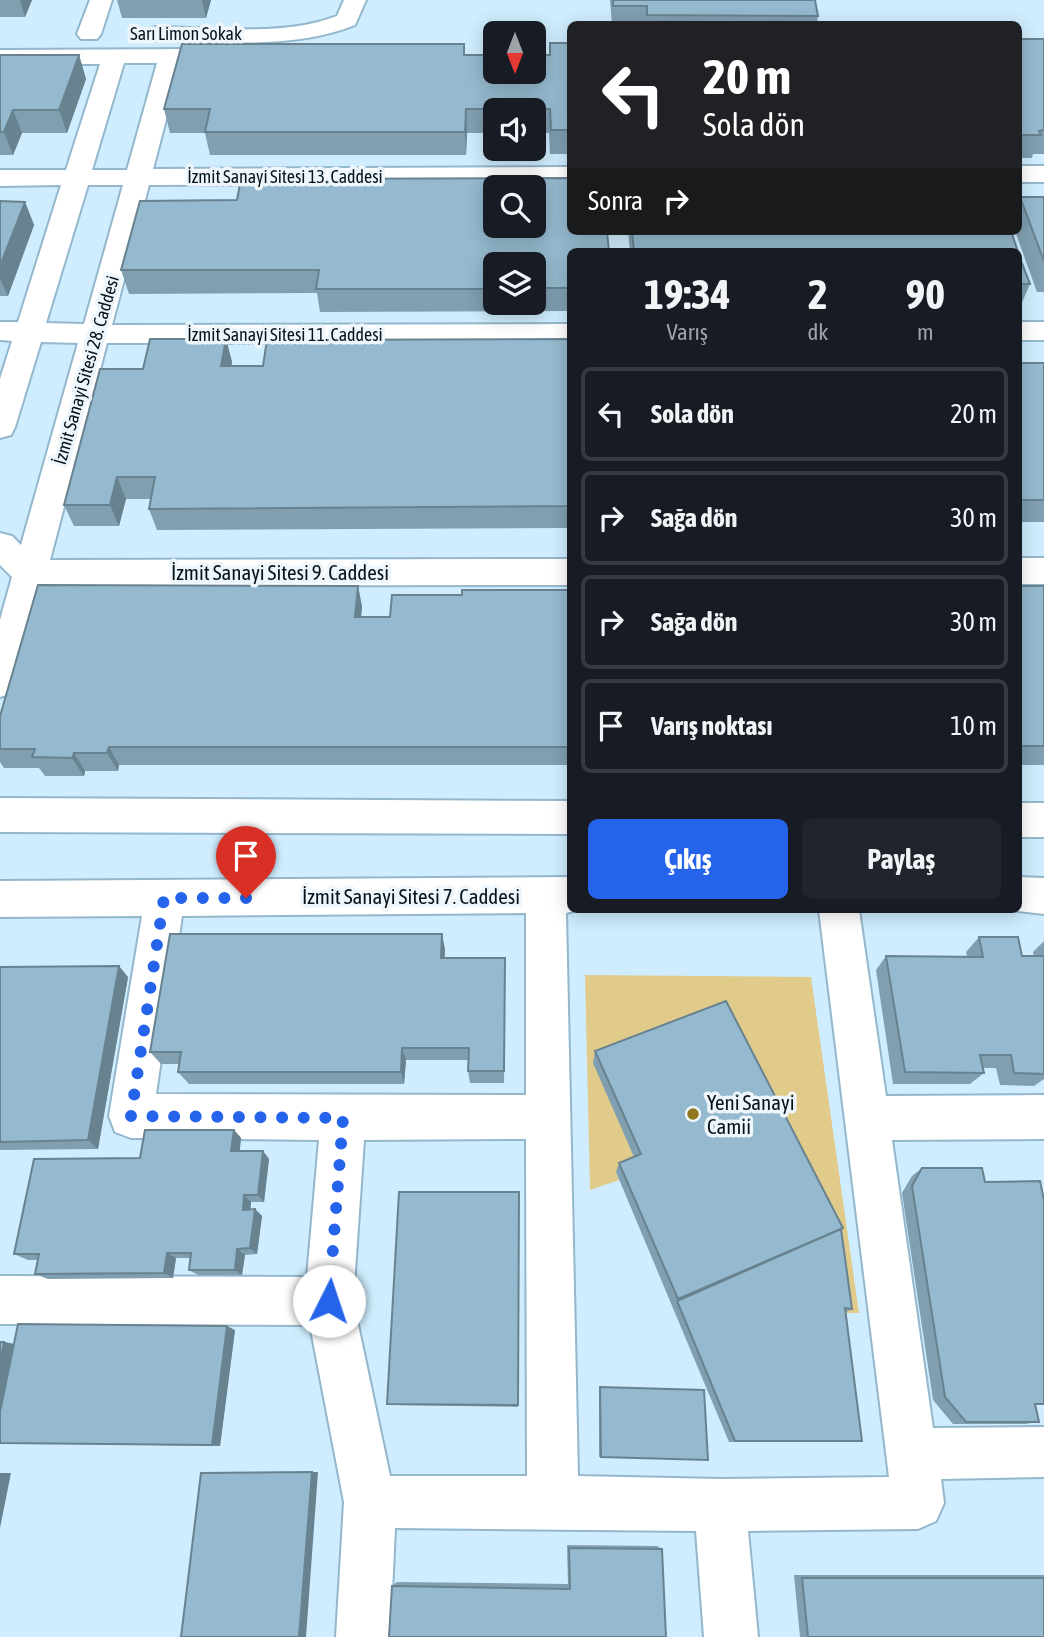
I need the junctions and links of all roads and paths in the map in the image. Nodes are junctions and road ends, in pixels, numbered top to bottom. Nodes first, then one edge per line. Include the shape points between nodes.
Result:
1 (101, 0) edge
2 (355, 0) edge
3 (89, 34) junction
4 (138, 34) dead end
5 (0, 35) edge
6 (113, 45) junction
7 (279, 56) edge
8 (0, 57) edge
9 (170, 57) junction
10 (1022, 174) edge
11 (1044, 174) edge
12 (567, 175) edge
13 (139, 176) junction
14 (78, 177) junction
15 (0, 178) edge
16 (14, 331) edge
17 (1022, 331) edge
18 (1044, 331) edge
19 (567, 333) edge
20 (96, 334) junction
21 (0, 427) edge
22 (0, 545) edge
23 (1022, 571) edge
24 (1044, 571) edge
25 (567, 572) edge
26 (29, 573) junction
27 (0, 683) edge
28 (0, 815) edge
29 (567, 818) edge
30 (1022, 820) edge
31 (1044, 820) edge
32 (558, 895) edge
33 (1022, 895) edge
34 (1044, 896) edge
35 (164, 898) junction
36 (0, 900) edge
37 (839, 913) edge
38 (548, 1117) junction
39 (1044, 1117) edge
40 (343, 1118) junction
41 (867, 1118) junction
42 (0, 1300) edge
43 (329, 1301) junction
44 (1044, 1452) edge
45 (911, 1454) junction
46 (370, 1502) junction
47 (553, 1502) junction
48 (720, 1505) junction
49 (363, 1637) edge
50 (731, 1637) edge

1 - 3 street
2 - 4 street, Sarı Limon Sokak via 347,20 323,29
3 - 5 street, Sarı Limon Sokak
3 - 6 street, Sarı Limon Sokak
6 - 8 street
6 - 9 street
6 - 14 street
7 - 9 street
9 - 13 street, İzmit Sanayi Sitesi 28. Caddesi
10 - 11 street
12 - 13 street, İzmit Sanayi Sitesi 13. Caddesi
13 - 14 street, İzmit Sanayi Sitesi 13. Caddesi
13 - 20 street, İzmit Sanayi Sitesi 28. Caddesi
14 - 15 street, İzmit Sanayi Sitesi 13. Caddesi
14 - 16 street
16 - 20 street, İzmit Sanayi Sitesi 11. Caddesi
16 - 21 street
17 - 18 street
19 - 20 street, İzmit Sanayi Sitesi 11. Caddesi
20 - 26 street, İzmit Sanayi Sitesi 28. Caddesi
22 - 26 street
23 - 24 street
25 - 26 street, İzmit Sanayi Sitesi 9. Caddesi
26 - 27 street, İzmit Sanayi Sitesi 28. Caddesi
28 - 29 street
30 - 31 street
32 - 35 street, İzmit Sanayi Sitesi 7. Caddesi
32 - 38 street
33 - 34 street
35 - 36 street, İzmit Sanayi Sitesi 7. Caddesi
35 - 40 street via 131,1116
37 - 41 street
38 - 40 street
38 - 47 street
39 - 41 street
40 - 43 street
41 - 45 street
42 - 43 street
43 - 46 street
44 - 45 street
45 - 48 street via 918,1503
46 - 47 street
46 - 49 street
47 - 48 street
48 - 50 street

